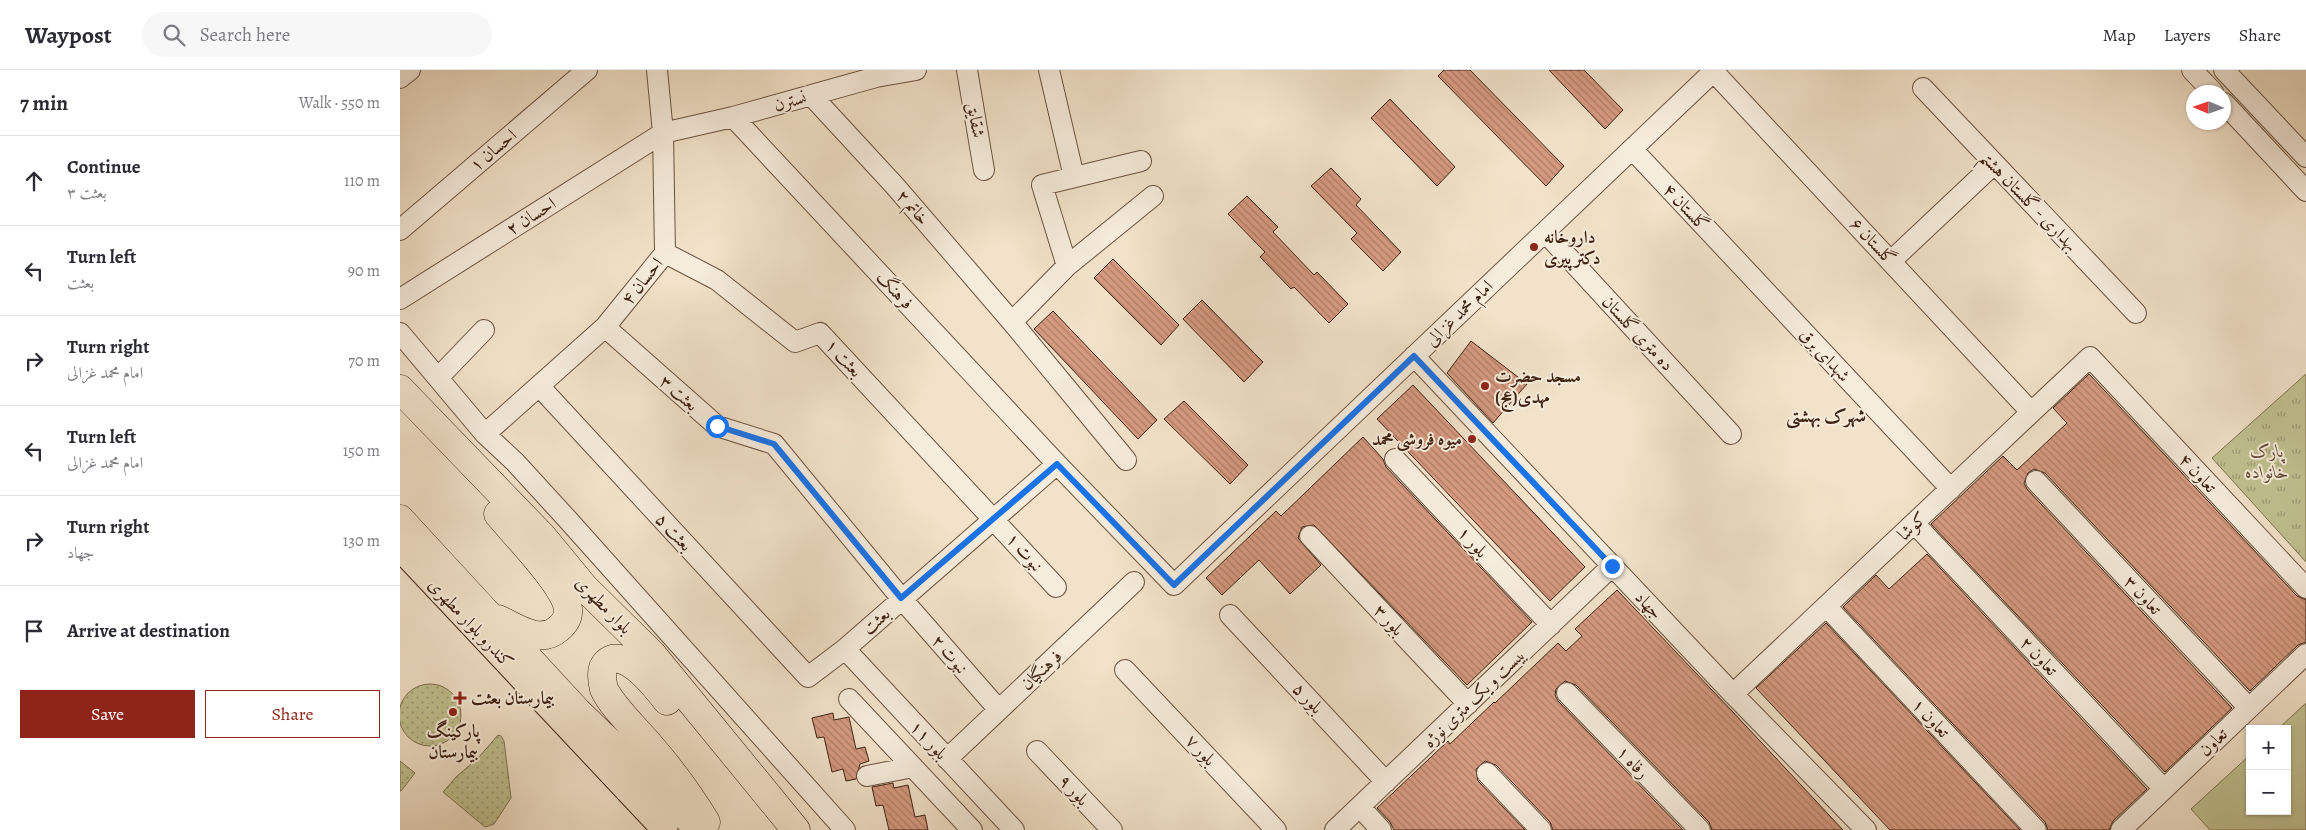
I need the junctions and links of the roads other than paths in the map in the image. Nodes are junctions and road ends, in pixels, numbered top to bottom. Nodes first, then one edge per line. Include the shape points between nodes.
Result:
1 (410, 70) edge
2 (587, 70) edge
3 (657, 70) edge
4 (916, 70) edge
5 (967, 70) edge
6 (1050, 70) edge
7 (2192, 70) edge
8 (2224, 70) edge
9 (1714, 71) edge
10 (400, 78) edge
11 (2206, 85) edge
12 (1923, 88) dead end
13 (811, 95) junction
14 (2231, 111) edge
15 (733, 117) junction
16 (663, 133) junction
17 (1632, 149) junction
18 (2306, 157) edge
19 (1141, 160) dead end
20 (1994, 164) junction
21 (984, 170) dead end
22 (1074, 177) junction
23 (2306, 191) edge
24 (1153, 196) dead end
25 (400, 230) edge
26 (1544, 232) junction
27 (665, 253) junction
28 (1891, 261) junction
29 (1740, 264) joint
30 (1067, 266) junction
31 (400, 299) edge
32 (2136, 313) dead end
33 (1012, 322) junction
34 (605, 327) junction
35 (484, 330) dead end
36 (404, 345) edge
37 (1414, 356) junction
38 (2090, 357) joint
39 (438, 378) junction
40 (540, 387) junction
41 (400, 389) edge
42 (2031, 412) junction
43 (445, 434) junction
44 (486, 434) junction
45 (1731, 434) dead end
46 (1395, 459) dead end
47 (1126, 460) dead end
48 (1057, 464) junction
49 (2036, 481) dead end
50 (1951, 489) junction
51 (561, 513) junction
52 (994, 517) junction
53 (400, 519) edge
54 (1914, 523) junction
55 (542, 536) junction
56 (1310, 536) dead end
57 (400, 548) edge
58 (1612, 566) junction
59 (1134, 582) dead end
60 (1056, 587) dead end
61 (2306, 588) edge
62 (901, 598) junction
63 (1826, 606) junction
64 (485, 612) junction
65 (1230, 615) dead end
66 (1551, 625) junction
67 (845, 649) junction
68 (2306, 654) edge
69 (1126, 670) dead end
70 (808, 677) joint
71 (1567, 693) dead end
72 (1733, 694) junction
73 (850, 700) dead end
74 (1468, 704) junction
75 (2249, 708) junction
76 (999, 710) junction
77 (1037, 750) dead end
78 (947, 759) junction
79 (913, 767) junction
80 (1487, 773) dead end
81 (867, 776) dead end
82 (1386, 782) junction
83 (2164, 790) junction
84 (769, 797) junction
85 (1360, 807) junction
86 (665, 830) edge
87 (700, 830) edge
88 (711, 830) edge
89 (796, 830) edge
90 (845, 830) edge
91 (970, 830) edge
92 (1014, 830) edge
93 (1112, 830) edge
94 (1276, 830) edge
95 (1335, 830) edge
96 (1380, 830) edge
97 (1541, 830) edge
98 (1700, 830) edge
99 (1866, 830) edge
100 (2036, 830) edge
101 (2121, 830) edge

1 - 10 street
2 - 25 street, احسان ۱
3 - 16 street, احسان ۴
4 - 13 street, نسترن
5 - 21 street, شقایق
6 - 22 street
7 - 11 street
8 - 18 street
9 - 17 street, امام محمد غزالی
9 - 28 street, گلستان ۶
12 - 20 street, بهداری - گلستان هشتم
13 - 15 street, نسترن
13 - 33 street, خاتم ۲ via 895,186
14 - 23 street
15 - 16 street, نسترن
15 - 48 street, فرهنگ
16 - 27 street, احسان ۴
16 - 31 street, احسان ۲
17 - 26 street, امام محمد غزالی
17 - 29 street, گلستان ۴
19 - 22 street
20 - 28 street
20 - 32 street, بهداری - گلستان هشتم
22 - 30 street via 1042,185
24 - 30 street
26 - 37 street, امام محمد غزالی
26 - 45 street, ده متری گلستان
27 - 34 street, احسان ۴
27 - 52 street, بعثت ۱ via 717,280 795,342 820,333
28 - 42 street, گلستان ۶
29 - 50 street, شهدای برق
30 - 33 street
33 - 47 street, خاتم ۲
34 - 40 street, احسان ۴
34 - 62 street, بعثت ۳ via 717,426 774,444
35 - 39 street
36 - 39 street
37 - 48 street, امام محمد غزالی via 1174,585
37 - 58 street, جهاد
38 - 42 street, کوشا
38 - 61 street, تعاون ۴
39 - 44 street
40 - 44 street, احسان ۴
40 - 70 street, بعثت ۵
41 - 43 highway, بلوار مطهری
42 - 50 street, کوشا
43 - 55 highway, بلوار مطهری
43 - 64 highway via 484,497 556,584 568,607 566,619 555,632 540,635 531,635
44 - 51 street
46 - 66 street, بلور ۱
48 - 52 street, بعثت
49 - 75 street, تعاون ۳
50 - 54 street, کوشا
51 - 55 street
51 - 90 street
52 - 60 street, نبوت ۱
52 - 62 street, بعثت
53 - 64 highway
54 - 63 street, کوشا
54 - 83 street, تعاون ۲
55 - 84 highway, بلوار مطهری via 584,587 652,654
56 - 74 street, بلور ۳
57 - 86 main road, کندرو بلوار مطهری
58 - 66 street, بیست و یک متری نوژه
58 - 72 street, جهاد
59 - 76 street, فرهنگیان
62 - 67 street, بعثت
62 - 76 street, نبوت ۲
63 - 72 street, کوشا
63 - 100 street, تعاون ۱
64 - 87 highway via 578,712
65 - 82 street, بلور ۵
66 - 74 street, بیست و یک متری نوژه
67 - 70 street, بعثت
67 - 78 street, بلور ۱۱
68 - 75 street, تعاون
69 - 94 street, بلور ۷
71 - 98 street, رفاه ۱
72 - 99 street, جهاد
73 - 79 street
74 - 82 street, بیست و یک متری نوژه
75 - 83 street, تعاون
76 - 78 street, فرهنگیان
77 - 93 street, بلور ۹
78 - 92 street, بلور ۱۱
79 - 81 street
79 - 91 street
80 - 97 street
82 - 85 street, بیست و یک متری نوژه
83 - 101 street, تعاون
84 - 88 highway via 727,773 645,675 623,659 613,659 602,669 604,689 685,788
84 - 89 highway, بلوار مطهری
85 - 95 street, بیست و یک متری نوژه
85 - 96 street

